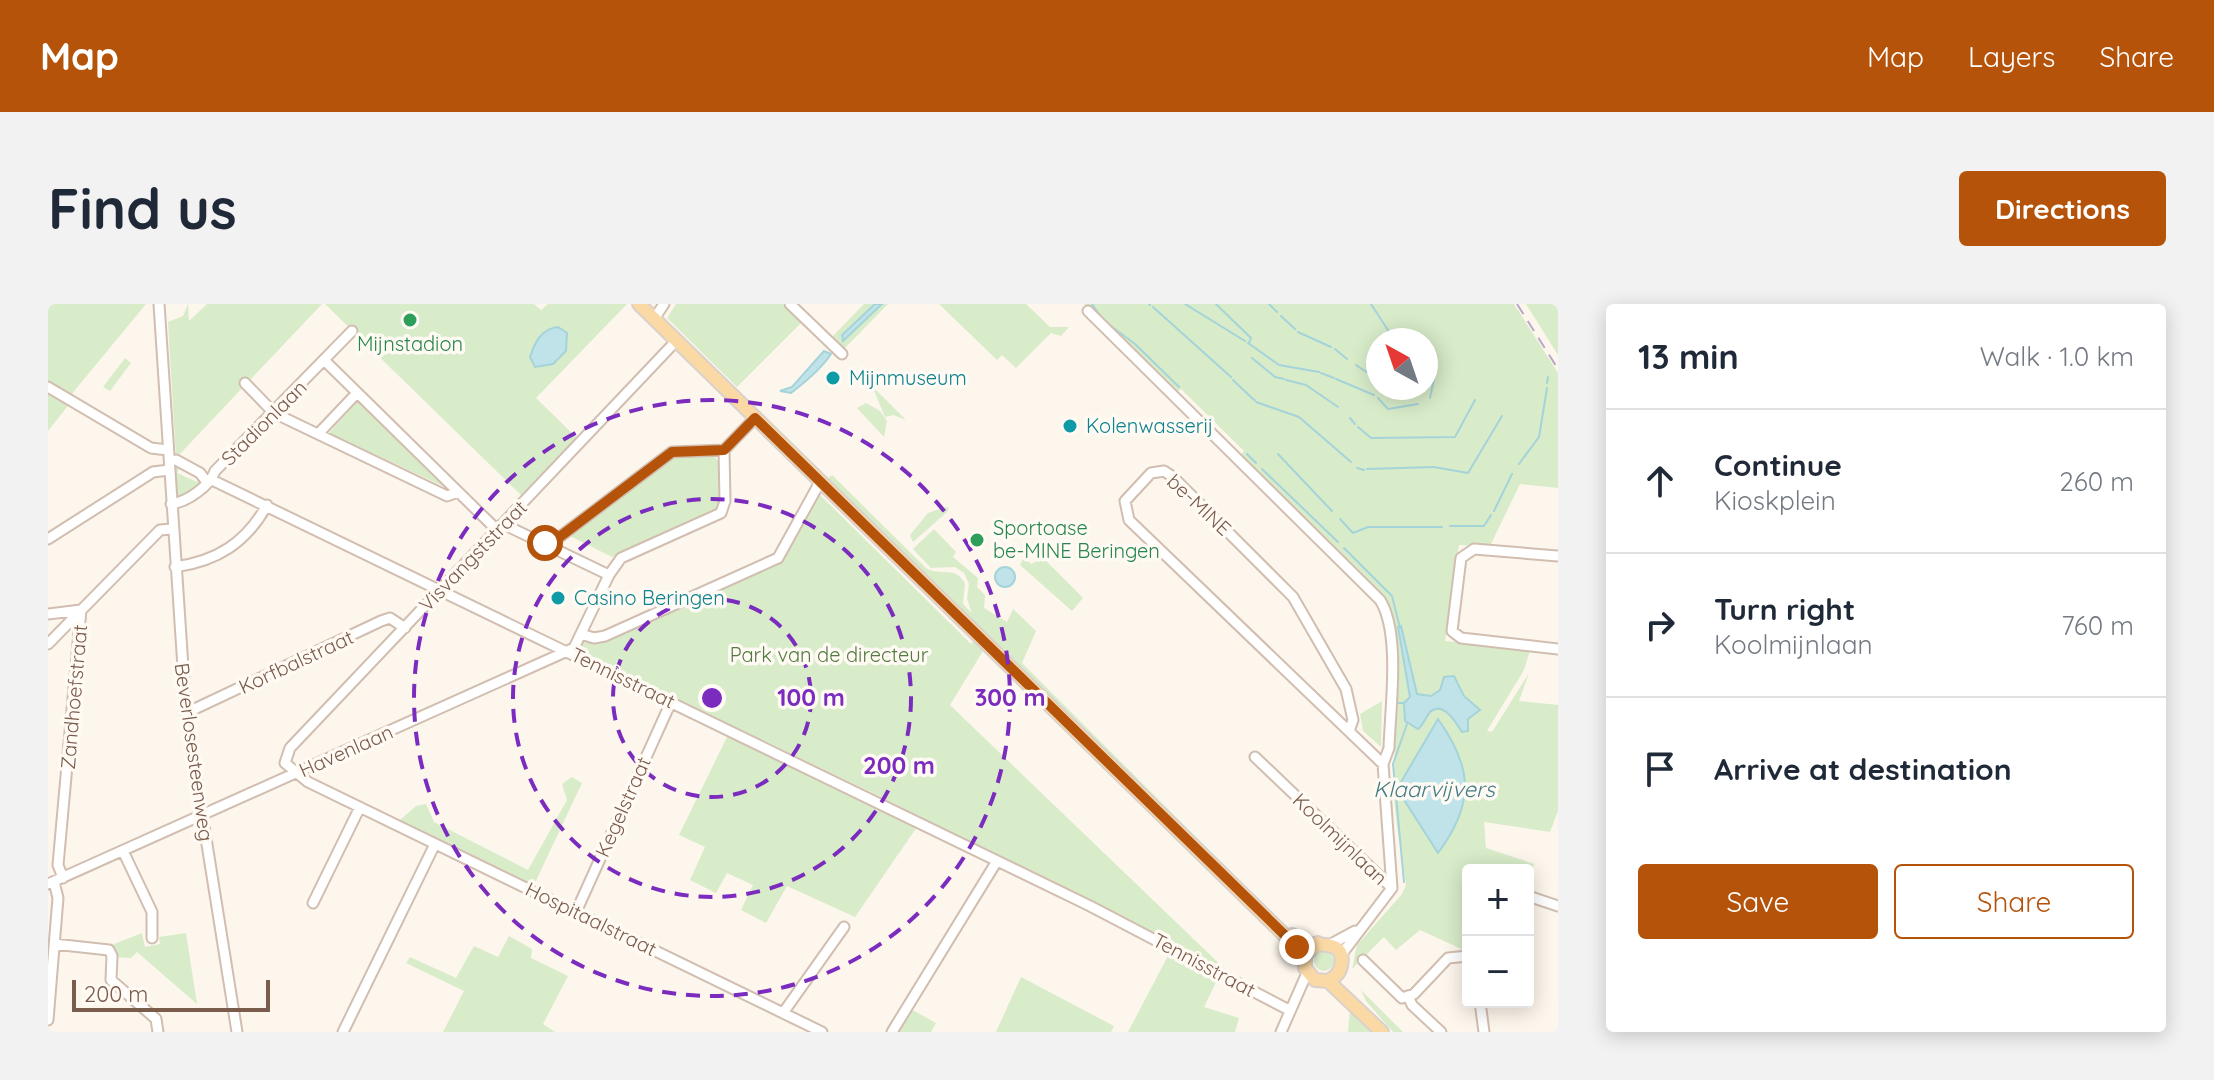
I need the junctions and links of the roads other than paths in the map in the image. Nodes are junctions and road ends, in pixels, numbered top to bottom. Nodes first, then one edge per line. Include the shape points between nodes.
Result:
1 (159, 304) edge
2 (639, 304) edge
3 (664, 304) edge
4 (790, 304) edge
5 (1088, 311) dead end
6 (654, 319) junction
7 (352, 331) dead end
8 (677, 340) junction
9 (842, 354) dead end
10 (325, 361) junction
11 (245, 383) dead end
12 (48, 387) edge
13 (357, 393) junction
14 (274, 413) junction
15 (755, 418) junction
16 (318, 434) junction
17 (168, 450) junction
18 (724, 450) junction
19 (176, 460) dead end
20 (169, 470) junction
21 (209, 481) junction
22 (820, 482) junction
23 (458, 492) junction
24 (171, 504) junction
25 (267, 505) junction
26 (500, 527) junction
27 (172, 529) junction
28 (48, 539) edge
29 (549, 545) junction
30 (1558, 556) edge
31 (175, 567) junction
32 (611, 572) junction
33 (440, 589) junction
34 (81, 610) junction
35 (48, 614) edge
36 (405, 628) junction
37 (581, 634) junction
38 (48, 644) edge
39 (1558, 649) edge
40 (569, 652) junction
41 (671, 702) junction
42 (186, 713) junction
43 (1349, 731) junction
44 (1255, 757) dead end
45 (1383, 764) junction
46 (296, 774) junction
47 (360, 807) junction
48 (202, 816) junction
49 (435, 844) junction
50 (123, 851) junction
51 (997, 861) junction
52 (53, 864) edge
53 (55, 881) edge
54 (1392, 888) junction
55 (1534, 898) edge
56 (313, 903) dead end
57 (1558, 906) edge
58 (576, 912) junction
59 (1365, 924) junction
60 (844, 927) dead end
61 (1276, 927) junction
62 (152, 938) dead end
63 (54, 944) junction
64 (1325, 944) junction
65 (1305, 955) junction
66 (1341, 955) junction
67 (1462, 957) edge
68 (1363, 960) dead end
69 (1322, 976) junction
70 (1409, 998) junction
71 (1481, 1008) edge
72 (1289, 1010) junction
73 (783, 1013) junction
74 (48, 1020) edge
75 (158, 1032) edge
76 (237, 1032) edge
77 (343, 1032) edge
78 (822, 1032) edge
79 (892, 1032) edge
80 (1281, 1032) edge
81 (1382, 1032) edge
82 (1441, 1032) edge
83 (1484, 1032) edge

1 - 17 street, Beverlosesteenweg
2 - 6 main road
3 - 6 street
4 - 9 street
5 - 45 street via 1386,609 1391,652 1389,748
6 - 8 main road
7 - 10 street, Stadionlaan
8 - 15 main road
8 - 26 street, Visvangststraat
10 - 13 street
10 - 14 street, Stadionlaan
11 - 14 street
12 - 17 street via 151,448
13 - 16 street
13 - 23 street
14 - 16 street
14 - 21 street, Stadionlaan
15 - 18 street
15 - 22 main road
16 - 23 street via 447,496
17 - 20 street, Beverlosesteenweg
18 - 29 street via 672,452
18 - 32 street via 721,513 621,558
19 - 21 street, Tennisstraat
20 - 24 street, Beverlosesteenweg
20 - 28 street via 153,472
21 - 24 street, Stadionlaan via 188,500
21 - 25 street, Tennisstraat
22 - 37 street via 778,558 605,636
22 - 61 main road
23 - 26 street
24 - 27 street, Beverlosesteenweg
25 - 31 street via 235,545 210,559
25 - 33 street, Tennisstraat
26 - 29 street
26 - 33 street, Visvangststraat
27 - 31 street, Beverlosesteenweg
27 - 34 street via 160,530
29 - 32 street
30 - 39 street via 1467,551 1461,558 1452,631 1461,638
31 - 42 street, Beverlosesteenweg
32 - 37 street
33 - 36 street, Visvangststraat
33 - 40 street, Tennisstraat
34 - 35 street
34 - 38 street
34 - 52 street, Zandhoefstraat
36 - 42 street, Korfbalstraat via 390,618 381,621
36 - 46 street, Visvangststraat via 290,748 285,763
37 - 40 street
40 - 41 street, Tennisstraat
40 - 46 street, Havenlaan
41 - 51 street, Tennisstraat
41 - 58 street, Kegelstraat
42 - 48 street, Beverlosesteenweg
43 - 43 street, be-MINE via 1353,720 1346,689 1293,597 1167,473 1151,473 1125,501 1126,516
43 - 45 street, be-MINE
44 - 54 street, Koolmijnlaan
45 - 54 street
46 - 47 street, Hospitaalstraat
46 - 48 street, Havenlaan
47 - 49 street, Hospitaalstraat
47 - 56 street
48 - 50 street, Havenlaan
48 - 76 street, Beverlosesteenweg
49 - 58 street, Hospitaalstraat
49 - 77 street
50 - 53 street, Havenlaan
50 - 62 street via 152,912
51 - 72 street, Tennisstraat
51 - 79 street
52 - 53 street, Zandhoefstraat
53 - 63 street, Zandhoefstraat
54 - 59 street, Koolmijnlaan
55 - 57 street
58 - 73 street, Hospitaalstraat
59 - 64 street, Koolmijnlaan
59 - 66 street, Koolmijnlaan
60 - 73 street
61 - 64 main road via 1307,944
61 - 65 main road
63 - 74 street, Zandhoefstraat
63 - 75 street via 109,950 111,980 156,1019
64 - 65 main road, Koolmijnlaan
64 - 66 main road
65 - 69 main road
66 - 69 main road
67 - 70 street via 1448,958
68 - 70 street via 1402,998
69 - 72 street via 1293,1000
69 - 81 main road
70 - 82 street
71 - 83 street
72 - 80 street
73 - 78 street, Hospitaalstraat

